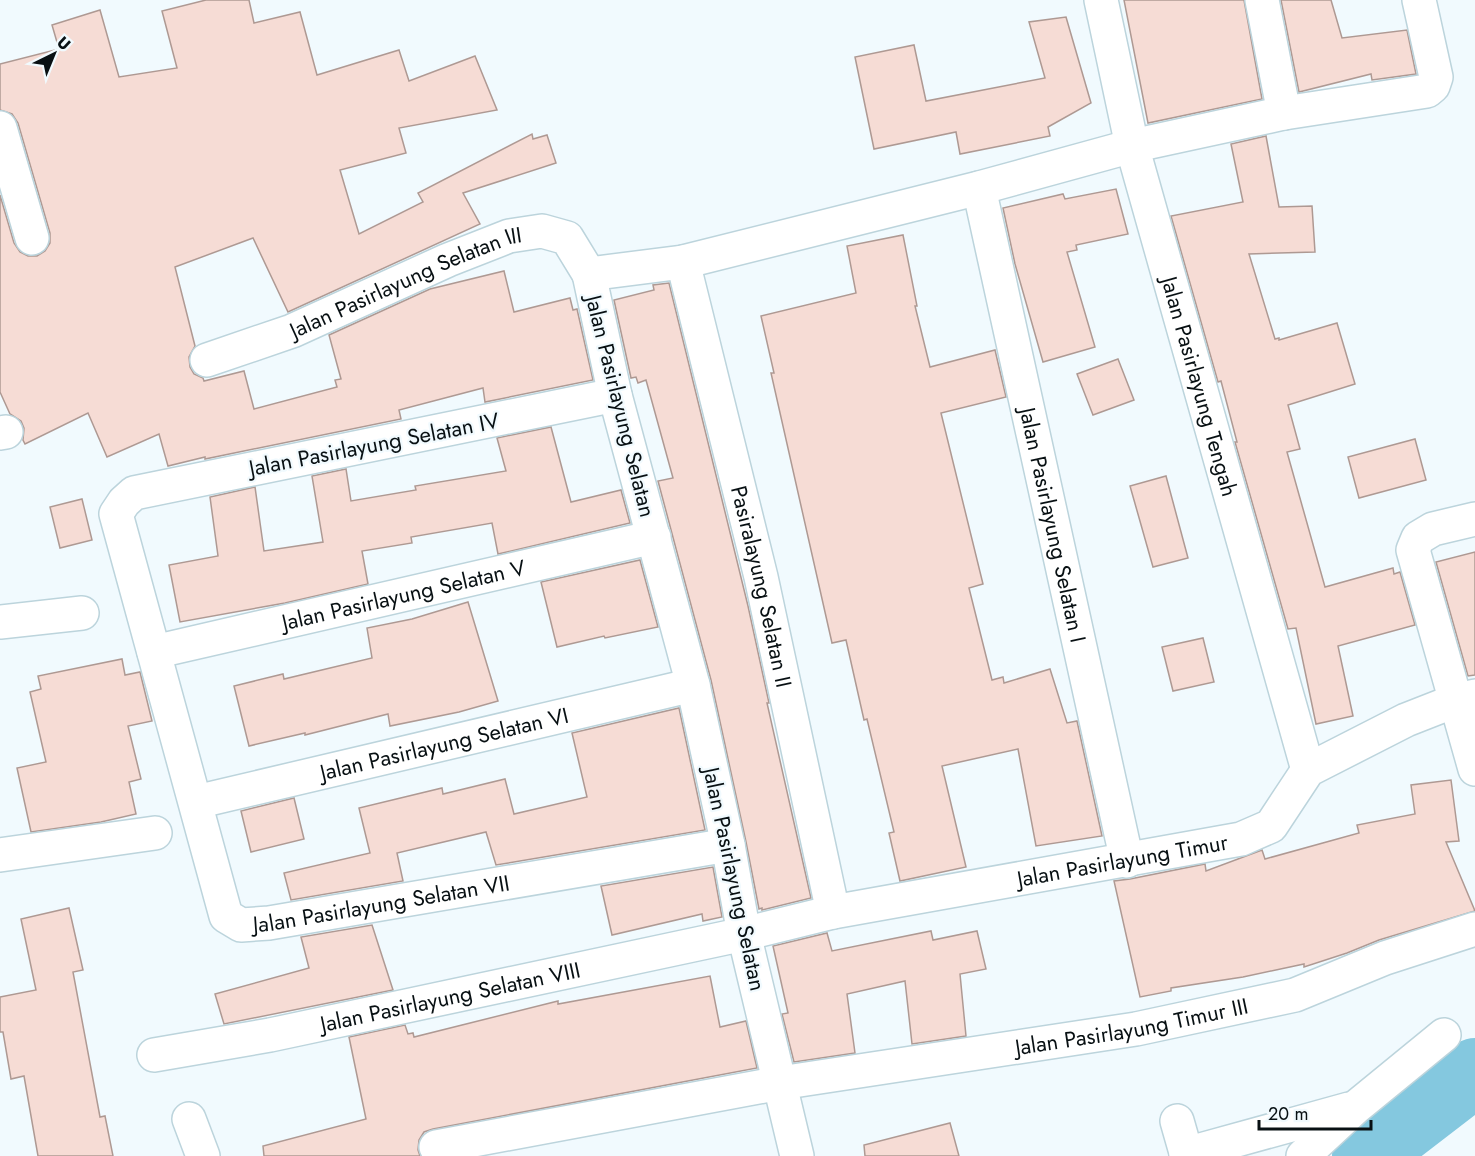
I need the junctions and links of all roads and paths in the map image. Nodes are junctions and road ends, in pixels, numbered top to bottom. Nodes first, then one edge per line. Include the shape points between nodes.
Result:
1 (1101, 0) edge
2 (1262, 0) edge
3 (1419, 0) edge
4 (1284, 113) junction
5 (0, 128) edge
6 (1132, 146) junction
7 (979, 188) junction
8 (32, 238) dead end
9 (682, 262) junction
10 (589, 274) junction
11 (207, 360) dead end
12 (615, 395) junction
13 (134, 493) joint
14 (1475, 519) edge
15 (654, 537) junction
16 (82, 613) dead end
17 (0, 622) edge
18 (154, 652) junction
19 (693, 685) junction
20 (1466, 698) edge
21 (1475, 769) edge
22 (1308, 770) junction
23 (196, 801) junction
24 (155, 833) dead end
25 (728, 845) junction
26 (0, 855) edge
27 (1127, 861) junction
28 (832, 912) junction
29 (1475, 929) edge
30 (744, 934) junction
31 (1444, 1035) dead end
32 (154, 1055) dead end
33 (780, 1083) junction
34 (1356, 1107) junction
35 (189, 1119) dead end
36 (1177, 1121) dead end
37 (435, 1147) dead end
38 (1186, 1155) edge
39 (203, 1156) edge
40 (797, 1156) edge
41 (1303, 1156) edge

1 - 6 street, Jalan Pasirlayung Tengah
2 - 4 street
3 - 4 street, Jalan Pasirlayung Selatan via 1436,77 1433,86 1427,91
4 - 6 street, Jalan Pasirlayung Selatan
5 - 8 street
6 - 7 street, Jalan Pasirlayung Selatan
6 - 22 street, Jalan Pasirlayung Tengah
7 - 9 street, Jalan Pasirlayung Selatan
7 - 27 street, Jalan Pasirlayung Selatan I
9 - 10 street, Jalan Pasirlayung Selatan
9 - 28 street, Pasiralayung Selatan II via 761,577
10 - 11 street, Jalan Pasirlayung Selatan III via 567,238 542,231 509,236 292,331
10 - 12 street, Jalan Pasirlayung Selatan
12 - 13 street, Jalan Pasirlayung Selatan IV
12 - 15 street, Jalan Pasirlayung Selatan
13 - 18 street, Jalan Pasirlayung Selatan VII via 116,514
14 - 20 street via 1434,529 1418,538 1413,550
15 - 18 street, Jalan Pasirlayung Selatan V
15 - 19 street, Jalan Pasirlayung Selatan
16 - 17 street
18 - 23 street, Jalan Pasirlayung Selatan VII
19 - 23 street, Jalan Pasirlayung Selatan VI
19 - 25 street, Jalan Pasirlayung Selatan
20 - 21 street
20 - 22 street, Jalan Pasirlayung Timur via 1406,720
22 - 27 street, Jalan Pasirlayung Timur via 1271,826 1240,839
23 - 25 street, Jalan Pasirlayung Selatan VII via 226,916 241,925
24 - 26 street
25 - 30 street, Jalan Pasirlayung Selatan
27 - 28 street, Jalan Pasirlayung Timur
28 - 30 street, Jalan Pasirlayung Timur
29 - 33 street, Jalan Pasirlayung Timur III via 1385,958 1295,995 1136,1029
30 - 32 street, Jalan Pasirlayung Selatan VIII via 270,1035
30 - 33 street, Jalan Pasirlayung Selatan
31 - 34 street
33 - 37 street, Jalan Pasirlayung Timur III
33 - 40 street, Jalan Pasirlayung Selatan
34 - 38 street
34 - 41 street
35 - 39 street
36 - 38 street

